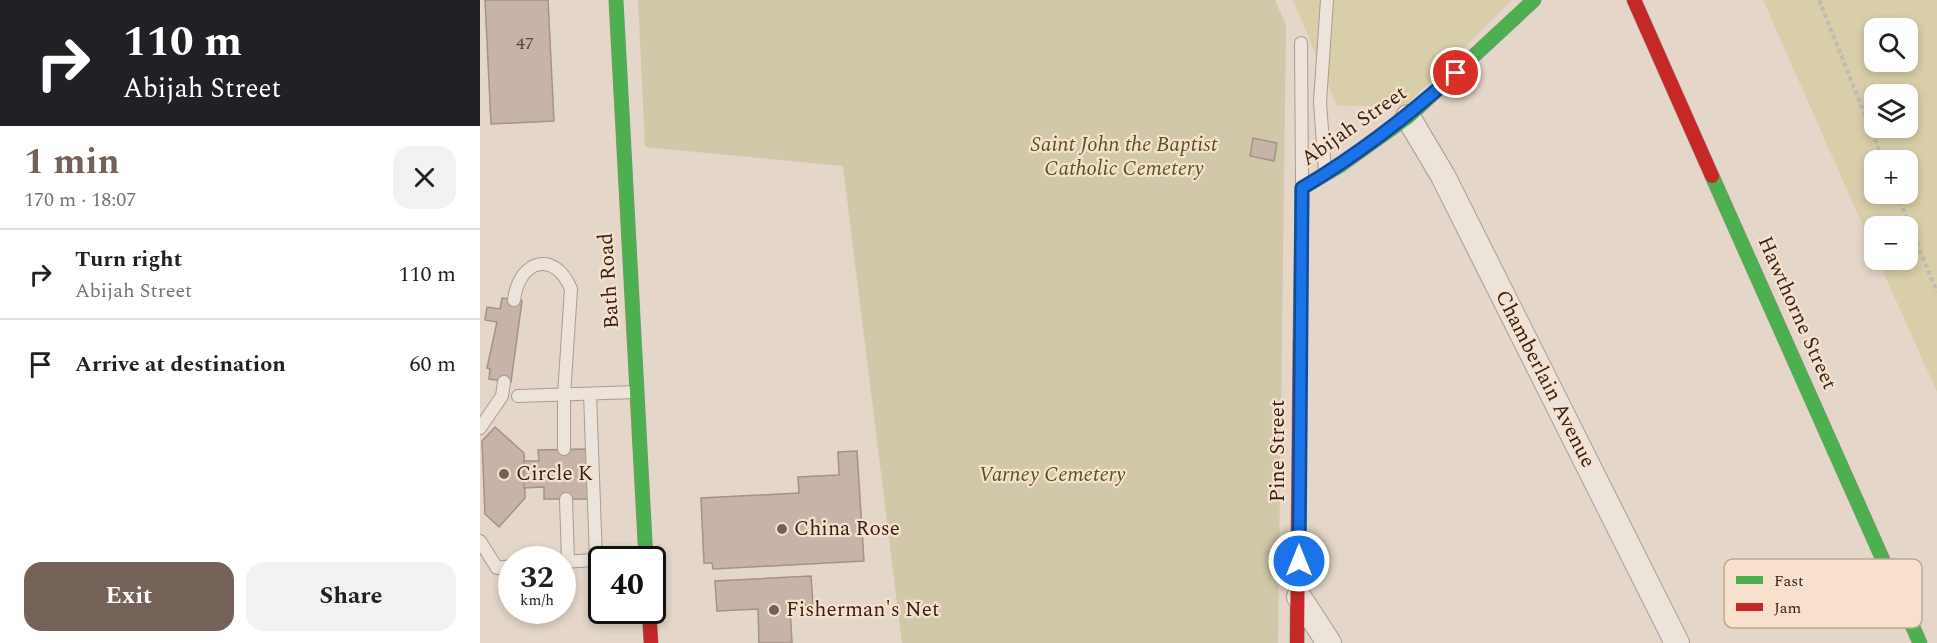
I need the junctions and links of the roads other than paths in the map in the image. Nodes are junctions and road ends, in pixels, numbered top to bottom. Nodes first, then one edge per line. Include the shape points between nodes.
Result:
1 (616, 0) edge
2 (1326, 0) edge
3 (1534, 0) edge
4 (1634, 0) edge
5 (1301, 44) dead end
6 (1408, 117) junction
7 (1325, 174) junction
8 (1302, 188) junction
9 (514, 300) dead end
10 (504, 382) dead end
11 (637, 392) junction
12 (590, 394) junction
13 (564, 395) junction
14 (518, 396) dead end
15 (480, 428) edge
16 (564, 449) dead end
17 (566, 499) dead end
18 (480, 541) edge
19 (565, 546) edge
20 (596, 546) edge
21 (645, 546) edge
22 (1883, 559) edge
23 (498, 568) edge
24 (1299, 597) junction
25 (650, 624) edge
26 (1913, 628) edge
27 (651, 643) edge
28 (1296, 643) edge
29 (1329, 643) edge
30 (1677, 643) edge
31 (1920, 643) edge

1 - 11 street, Bath Road
2 - 7 lane via 1320,102
3 - 6 street, Abijah Street
4 - 22 street, Hawthorne Street
5 - 8 lane
6 - 7 street, Abijah Street
6 - 30 street, Chamberlain Avenue via 1443,176
7 - 8 street, Abijah Street
8 - 24 street, Pine Street
9 - 13 lane via 516,286 529,267 541,263 565,275 571,289
10 - 15 lane via 502,396
11 - 12 lane
11 - 21 street, Bath Road
12 - 13 lane
12 - 20 lane
13 - 14 lane
13 - 16 lane
17 - 19 lane
18 - 23 lane
24 - 28 street, Pine Street
24 - 29 street
25 - 27 street
26 - 31 street, Hawthorne Street

